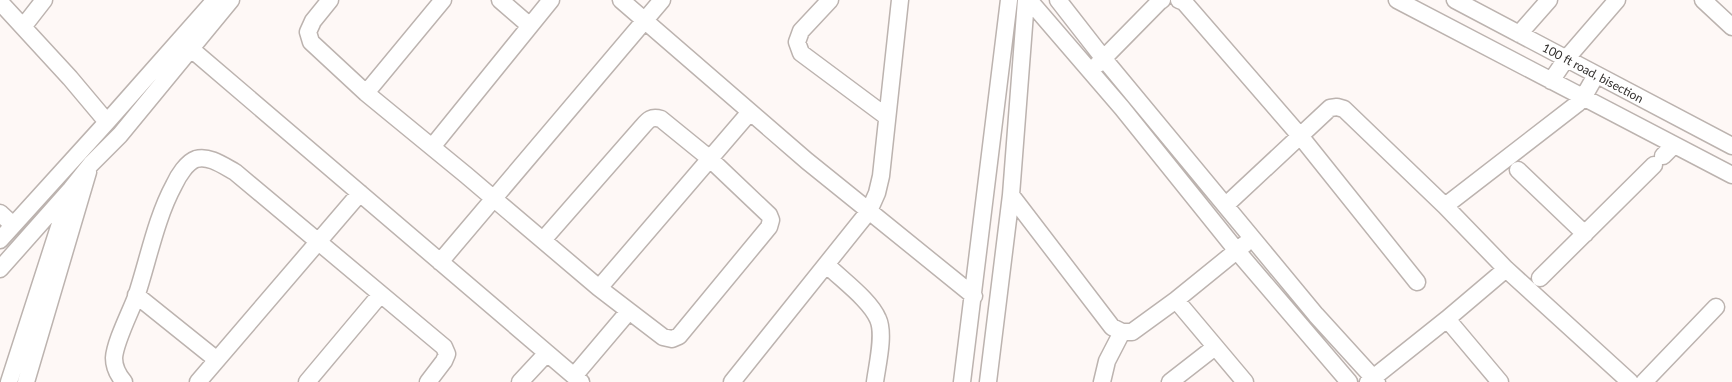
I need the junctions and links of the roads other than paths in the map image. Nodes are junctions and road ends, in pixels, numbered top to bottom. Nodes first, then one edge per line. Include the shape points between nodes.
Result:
1 (44, 0) edge
2 (215, 0) edge
3 (231, 0) edge
4 (330, 0) edge
5 (443, 0) edge
6 (500, 0) edge
7 (551, 0) edge
8 (622, 0) edge
9 (662, 0) edge
10 (830, 0) edge
11 (900, 0) edge
12 (1009, 0) edge
13 (1028, 0) edge
14 (1058, 0) edge
15 (1162, 0) edge
16 (1179, 0) edge
17 (1397, 0) edge
18 (1455, 0) edge
19 (1548, 0) edge
20 (1617, 0) edge
21 (0, 2) edge
22 (1712, 3) edge
23 (646, 20) junction
24 (530, 26) junction
25 (23, 27) junction
26 (1732, 27) edge
27 (1520, 34) junction
28 (190, 48) junction
29 (1104, 59) junction
30 (1566, 59) junction
31 (1090, 71) junction
32 (1596, 75) junction
33 (1551, 81) junction
34 (366, 93) junction
35 (1583, 98) junction
36 (750, 112) junction
37 (887, 117) junction
38 (107, 122) junction
39 (1301, 136) junction
40 (91, 140) junction
41 (1732, 146) edge
42 (432, 147) junction
43 (1664, 155) junction
44 (710, 158) junction
45 (70, 163) junction
46 (91, 164) junction
47 (1518, 170) dead end
48 (1732, 176) edge
49 (71, 189) junction
50 (360, 192) junction
51 (1011, 195) junction
52 (494, 199) junction
53 (1226, 205) junction
54 (1445, 206) junction
55 (869, 211) junction
56 (0, 213) edge
57 (13, 225) junction
58 (1585, 234) junction
59 (1252, 237) junction
60 (0, 240) edge
61 (543, 240) junction
62 (319, 242) junction
63 (1237, 251) junction
64 (440, 262) junction
65 (827, 265) junction
66 (0, 269) edge
67 (1506, 269) junction
68 (1540, 278) dead end
69 (1417, 282) dead end
70 (599, 288) junction
71 (136, 295) junction
72 (380, 295) junction
73 (974, 296) junction
74 (1176, 300) junction
75 (1716, 307) dead end
76 (629, 311) junction
77 (1448, 319) junction
78 (1122, 332) junction
79 (1215, 346) junction
80 (547, 353) junction
81 (216, 360) junction
82 (577, 379) edge
83 (1372, 381) edge
84 (9, 382) edge
85 (26, 382) edge
86 (124, 382) edge
87 (198, 382) edge
88 (307, 382) edge
89 (428, 382) edge
90 (520, 382) edge
91 (732, 382) edge
92 (875, 382) edge
93 (962, 382) edge
94 (988, 382) edge
95 (1102, 382) edge
96 (1170, 382) edge
97 (1245, 382) edge
98 (1349, 382) edge
99 (1500, 382) edge
100 (1630, 382) edge
101 (1644, 382) edge

1 - 25 street
2 - 38 street
3 - 28 street
4 - 34 street via 308,32 311,42
5 - 34 street
6 - 24 street
7 - 24 street
8 - 23 street
9 - 23 street
10 - 37 street via 801,31 797,42 801,53
11 - 37 street
12 - 73 street
13 - 31 street
13 - 51 street
14 - 29 street
15 - 29 street
16 - 39 street
17 - 33 street
18 - 27 street, 100 ft road, bisection
19 - 27 street
20 - 30 street
21 - 25 street
22 - 26 street
23 - 36 street
23 - 52 street
24 - 42 street
25 - 38 street
27 - 30 street, 100 ft road, bisection
28 - 46 street via 120,135
28 - 50 street
29 - 31 street
29 - 53 street
30 - 32 street, 100 ft road, bisection
30 - 33 street
31 - 63 street
32 - 35 street
32 - 41 street, 100 ft road, bisection
33 - 35 street
34 - 42 street
35 - 43 street
35 - 54 street
36 - 44 street
36 - 55 street
37 - 55 street via 881,176
38 - 40 street
39 - 53 street
39 - 54 street via 1330,108 1344,109
39 - 69 street
40 - 45 street
40 - 46 street
42 - 52 street
43 - 48 street
43 - 58 street
44 - 61 street via 661,119 648,119
44 - 70 street
44 - 76 street via 769,215 769,227 679,336 672,339 663,336
45 - 49 street
45 - 57 street
46 - 49 street
46 - 85 street
47 - 58 street
49 - 66 street
49 - 84 street
50 - 62 street
50 - 64 street
51 - 78 street via 1112,327
51 - 94 street
52 - 61 street
52 - 64 street
53 - 59 street
54 - 67 street
55 - 65 street
55 - 73 street
56 - 57 street
57 - 60 street
58 - 68 street
59 - 63 street
59 - 83 street
61 - 70 street
62 - 71 street via 235,172 205,158 195,159 174,185
62 - 72 street
62 - 81 street
63 - 74 street
63 - 98 street
64 - 80 street
65 - 91 street
65 - 92 street via 869,305 879,320
67 - 77 street
67 - 100 street
70 - 76 street
71 - 81 street
71 - 86 street via 114,358 116,371
72 - 88 street
72 - 89 street via 444,347 447,354 444,362
73 - 93 street
74 - 78 street via 1132,332
74 - 79 street
75 - 101 street
76 - 82 street
77 - 83 street
77 - 99 street
78 - 95 street via 1107,361
79 - 96 street
79 - 97 street
80 - 82 street
80 - 90 street
81 - 87 street

